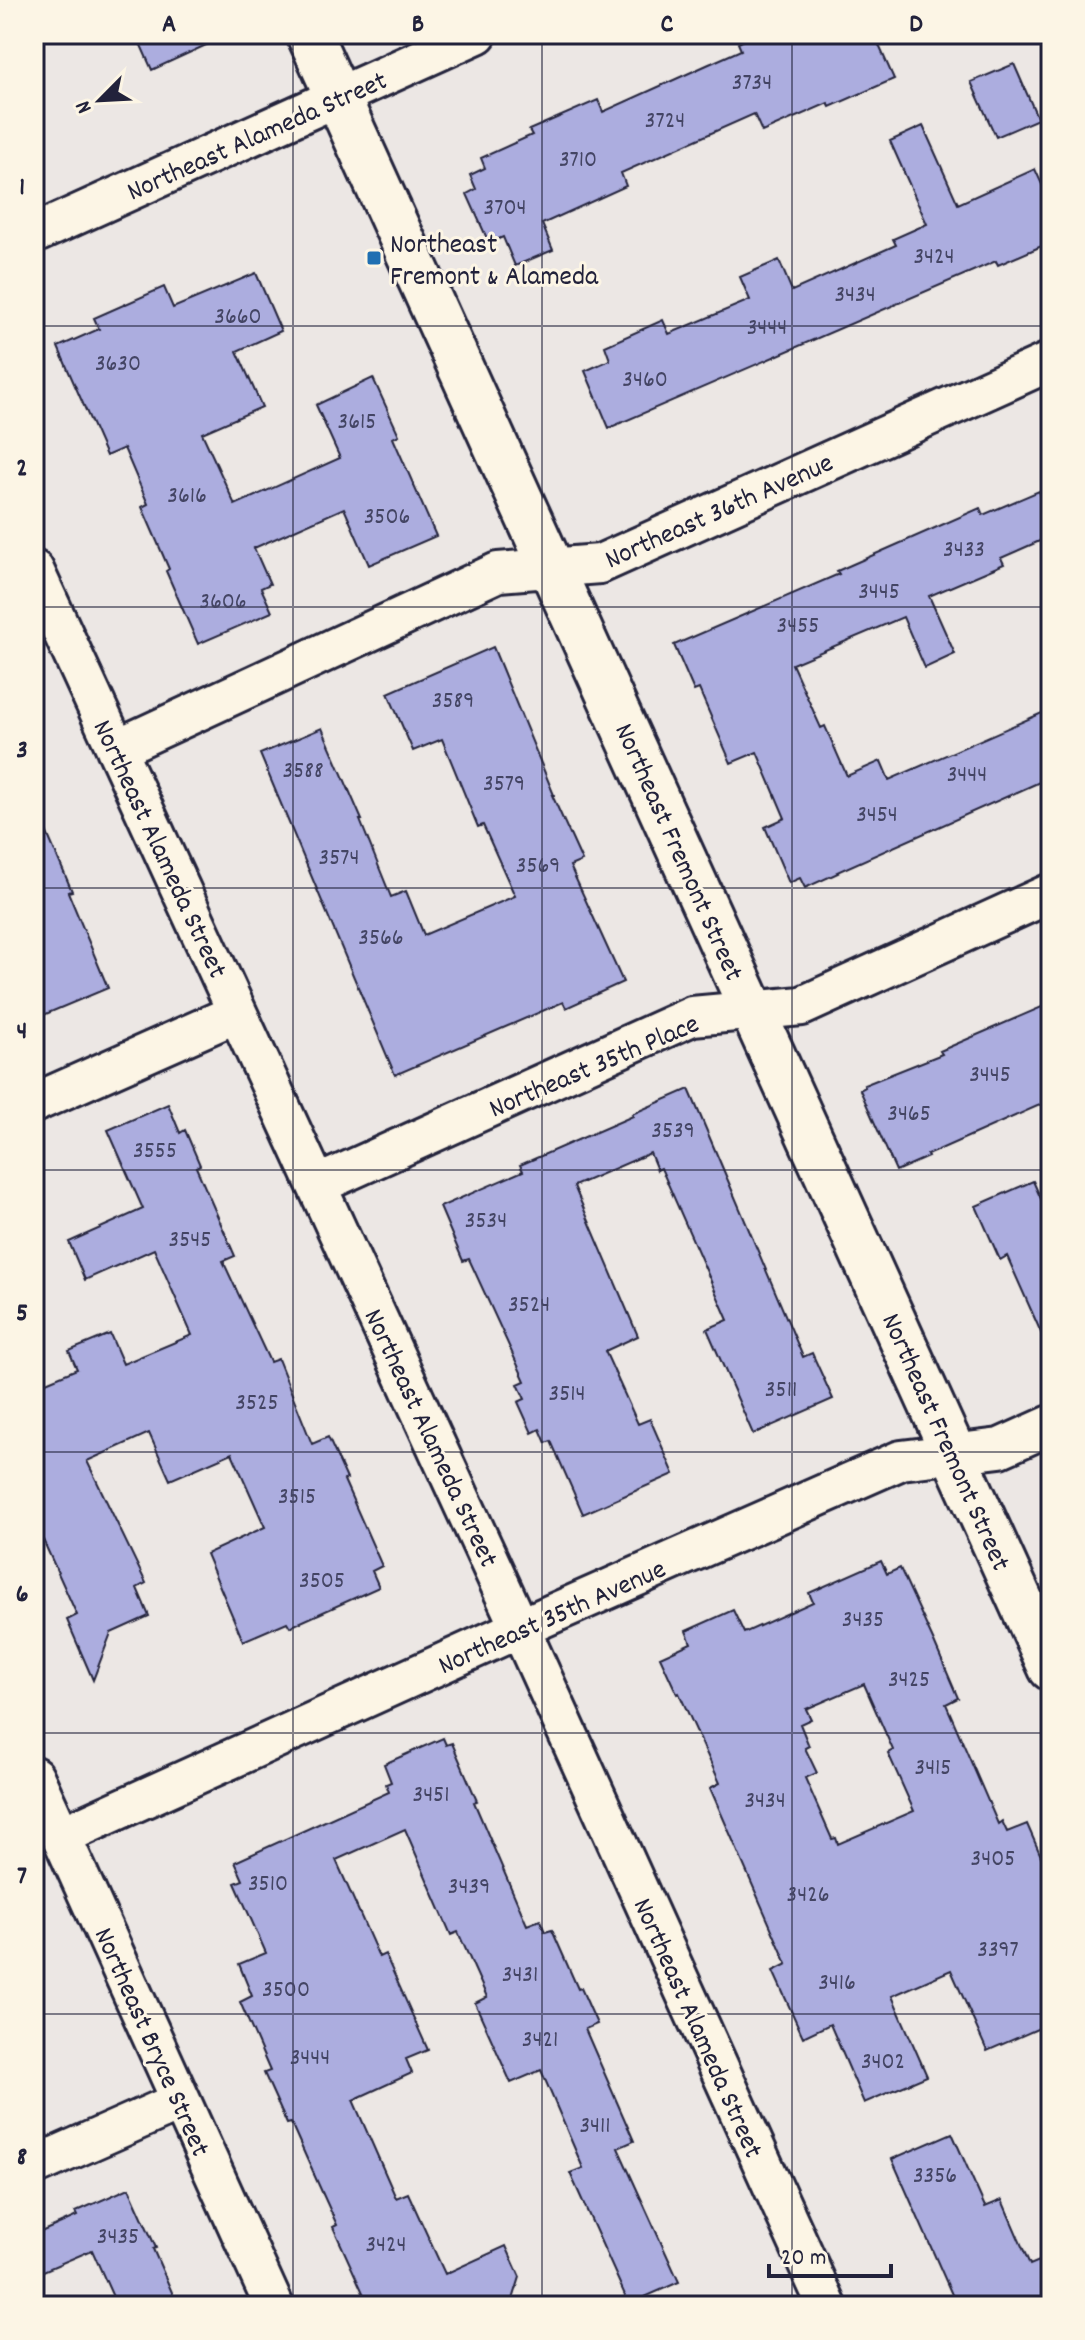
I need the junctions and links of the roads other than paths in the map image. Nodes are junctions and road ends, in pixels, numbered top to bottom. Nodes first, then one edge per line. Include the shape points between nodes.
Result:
1 (309, 34) edge
2 (477, 34) edge
3 (338, 97) junction
4 (34, 234) edge
5 (1051, 361) edge
6 (552, 567) junction
7 (34, 570) edge
8 (116, 749) junction
9 (1051, 893) edge
10 (753, 1010) junction
11 (237, 1013) junction
12 (34, 1103) edge
13 (317, 1185) junction
14 (1051, 1425) edge
15 (953, 1454) junction
16 (520, 1628) junction
17 (1051, 1668) edge
18 (34, 1776) edge
19 (61, 1836) junction
20 (181, 2101) junction
21 (34, 2166) edge
22 (274, 2306) edge
23 (827, 2306) edge

1 - 3 main road, Northeast Fremont Street
2 - 3 street, Northeast Alameda Street
3 - 4 street, Northeast Alameda Street
3 - 6 main road, Northeast Fremont Street
5 - 6 street, Northeast 36th Avenue via 600,564
6 - 8 street, Northeast 36th Avenue via 498,572
6 - 10 main road, Northeast Fremont Street
7 - 8 street, Northeast Alameda Street
8 - 11 street, Northeast Alameda Street
9 - 10 street, Northeast 35th Place via 802,1006
10 - 13 street, Northeast 35th Place via 692,1016
10 - 15 main road, Northeast Fremont Street
11 - 12 street
11 - 13 street, Northeast Alameda Street
13 - 16 street, Northeast Alameda Street
14 - 15 street, Northeast 35th Avenue via 1000,1448
15 - 16 street, Northeast 35th Avenue via 901,1460
15 - 17 main road, Northeast Fremont Street
16 - 19 street, Northeast 35th Avenue
16 - 23 street, Northeast Alameda Street
18 - 19 street, Northeast Bryce Street
19 - 20 street, Northeast Bryce Street
20 - 21 street
20 - 22 street, Northeast Bryce Street

